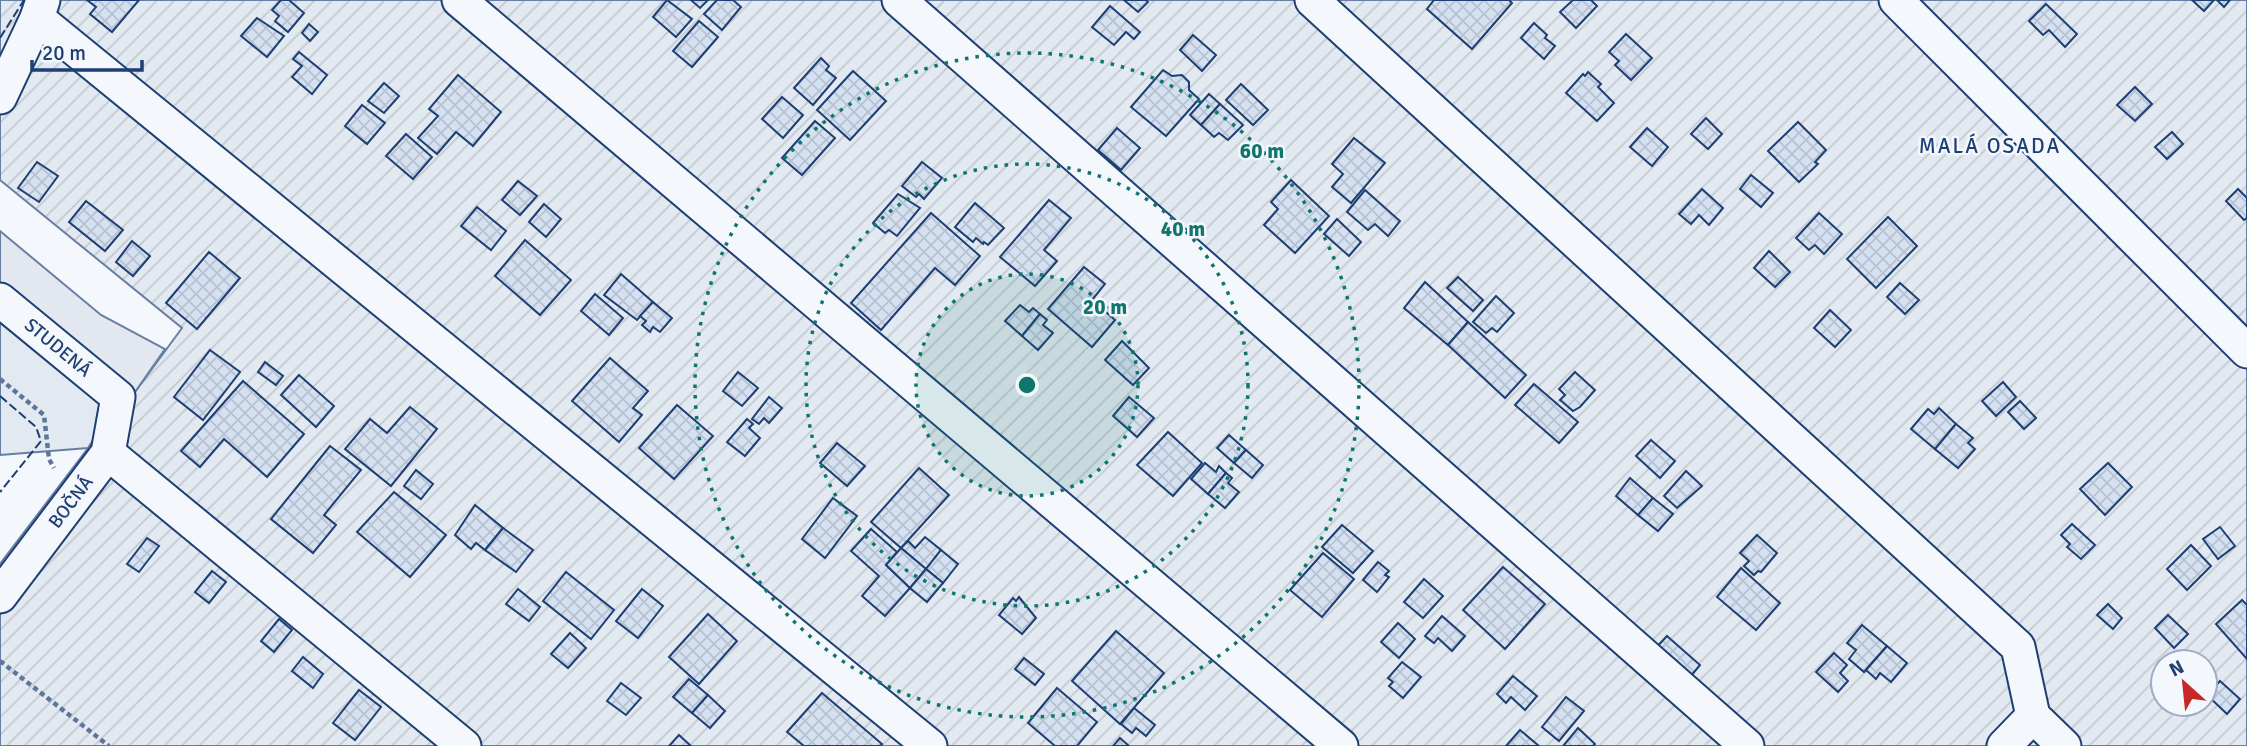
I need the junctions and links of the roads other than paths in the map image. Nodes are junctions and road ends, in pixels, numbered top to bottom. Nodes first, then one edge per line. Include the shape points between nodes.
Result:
1 (459, 0) edge
2 (899, 0) edge
3 (1312, 0) edge
4 (1896, 0) edge
5 (40, 9) edge
6 (0, 97) edge
7 (0, 300) edge
8 (2247, 351) edge
9 (118, 397) joint
10 (108, 453) junction
11 (0, 596) edge
12 (2033, 716) junction
13 (464, 746) edge
14 (930, 746) edge
15 (1341, 746) edge
16 (1747, 746) edge
17 (2004, 746) edge
18 (2064, 746) edge

1 - 15 street
2 - 16 street
3 - 12 street via 2018,647
4 - 8 street
5 - 6 street
5 - 14 street
7 - 9 street, STUDENÁ
9 - 10 street, BOČNÁ
10 - 11 street, BOČNÁ
10 - 13 street
12 - 17 street
12 - 18 street

